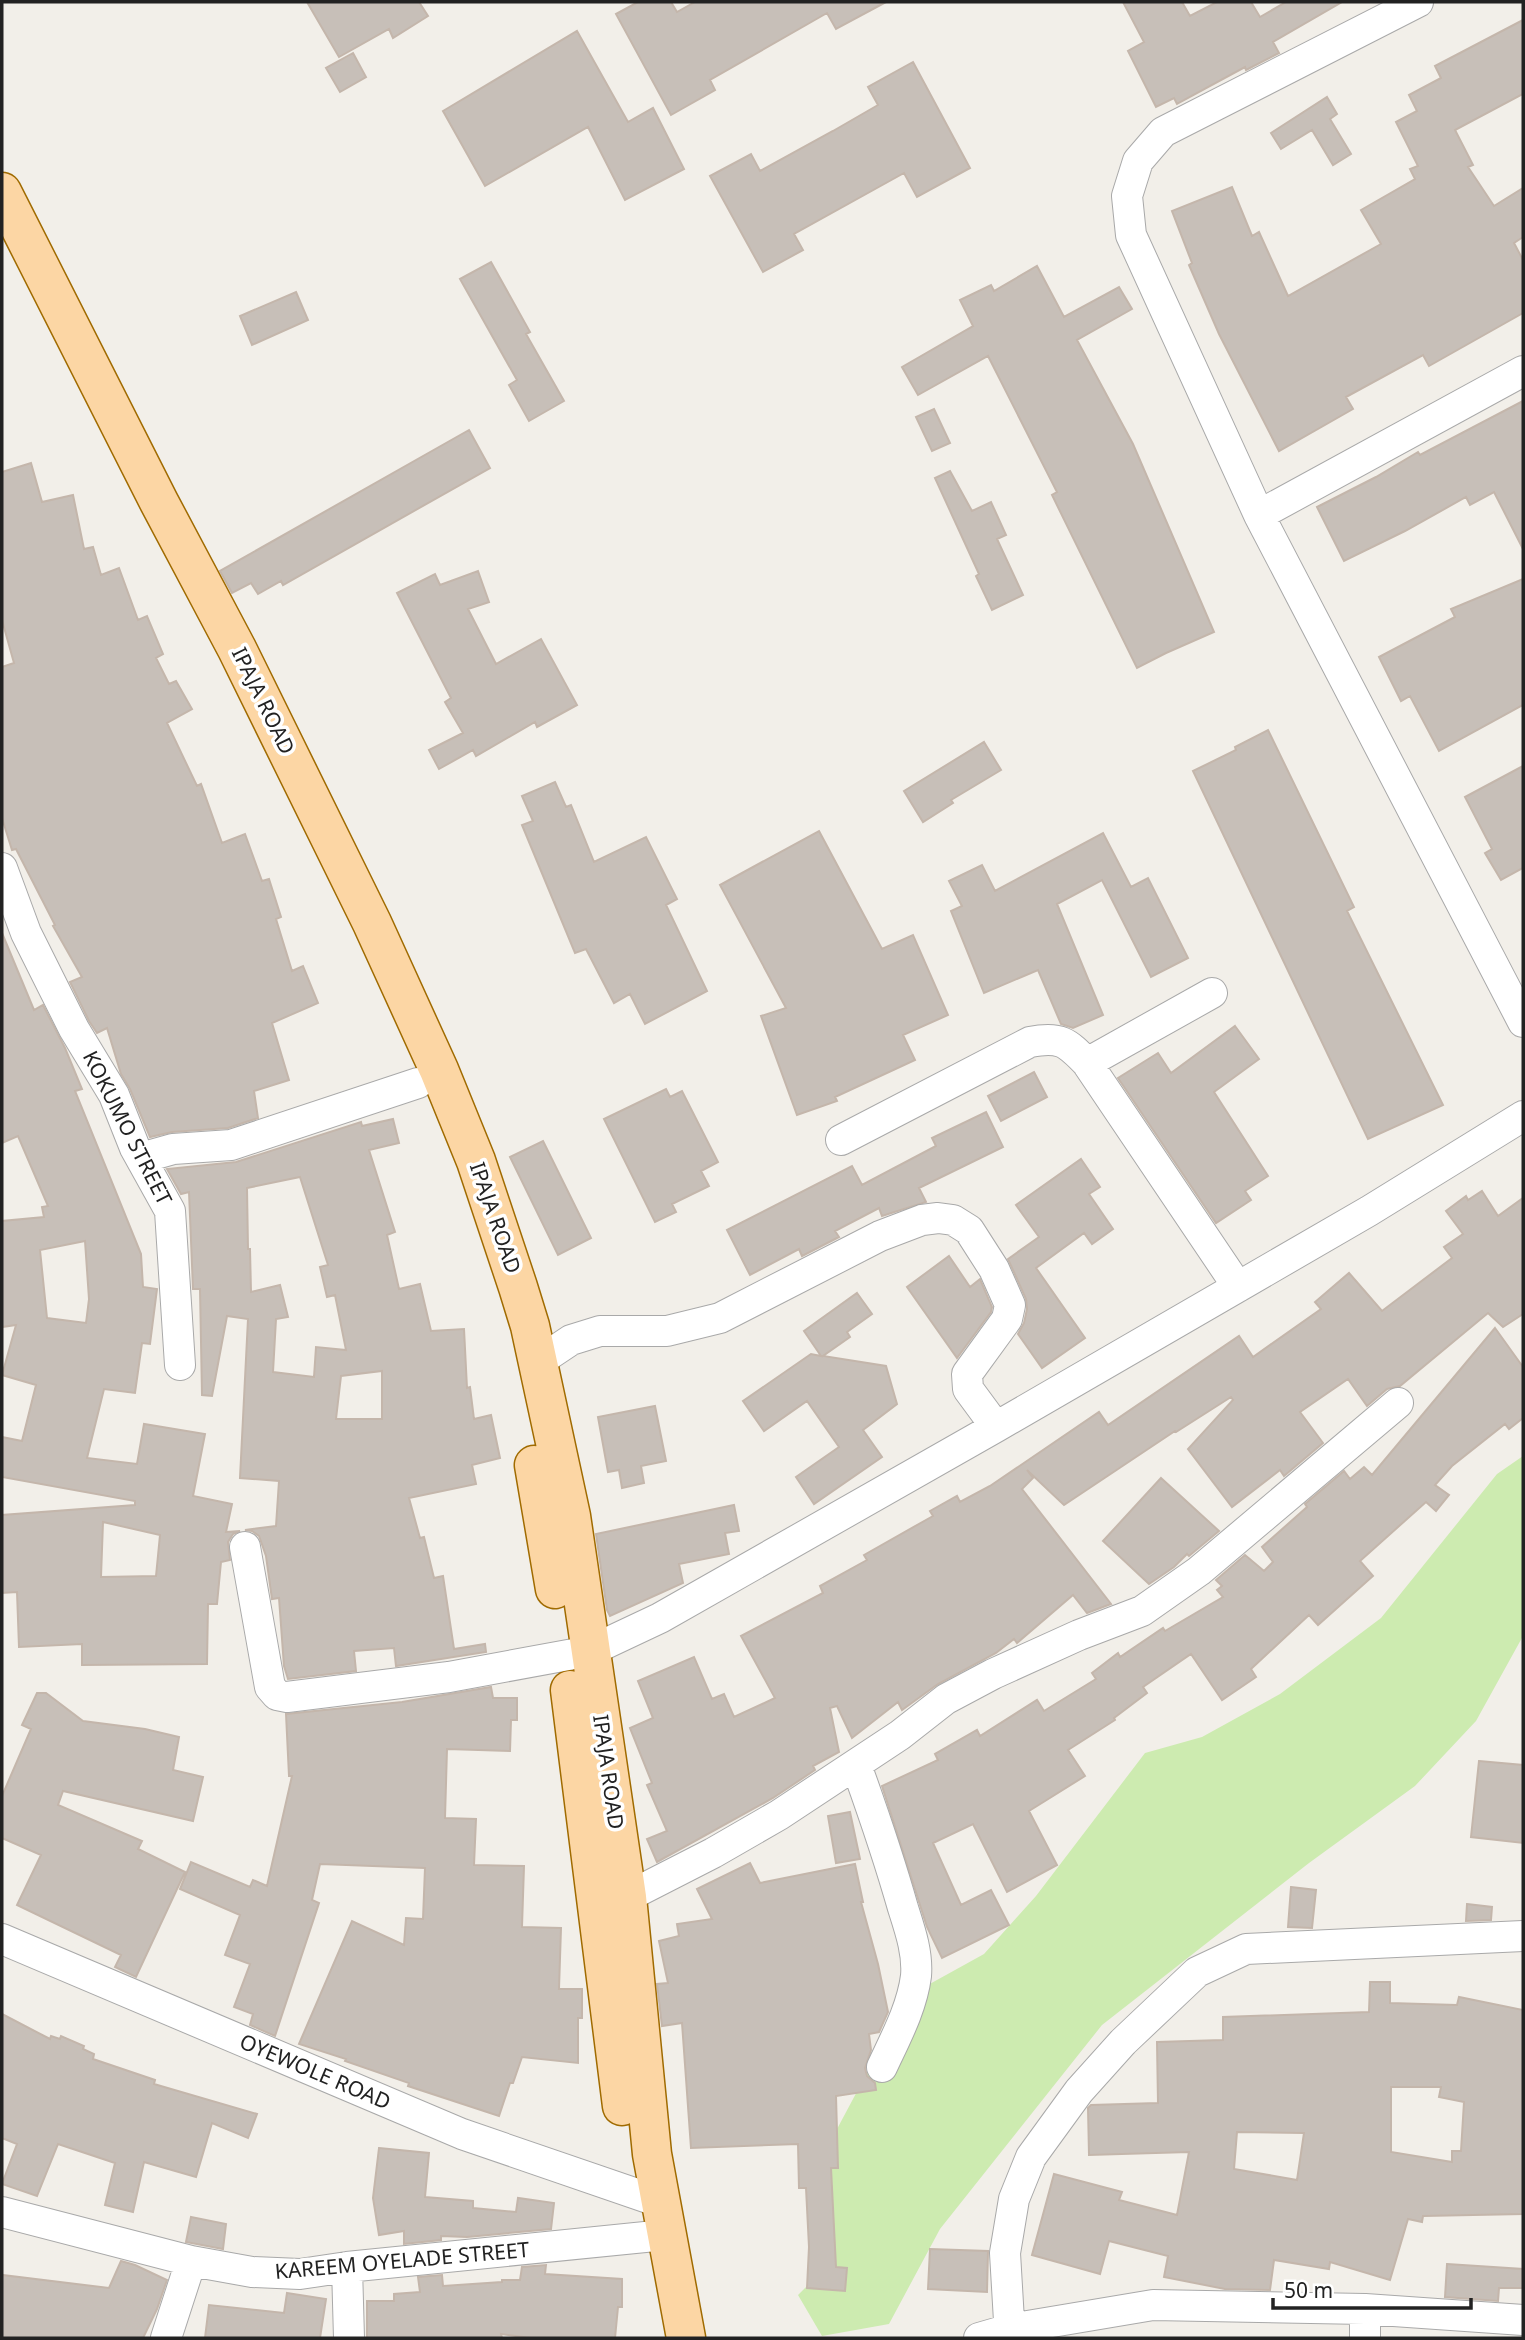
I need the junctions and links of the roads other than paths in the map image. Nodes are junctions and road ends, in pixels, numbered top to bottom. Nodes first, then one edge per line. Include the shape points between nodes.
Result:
1 (1418, 2) edge
2 (2, 192) edge
3 (2, 250) edge
4 (1523, 371) edge
5 (1259, 515) junction
6 (2, 868) edge
7 (1212, 993) dead end
8 (1523, 1021) edge
9 (1087, 1063) junction
10 (418, 1083) junction
11 (1523, 1116) edge
12 (841, 1140) dead end
13 (141, 1158) junction
14 (484, 1222) junction
15 (1238, 1287) junction
16 (538, 1362) junction
17 (180, 1365) dead end
18 (1398, 1403) dead end
19 (996, 1427) junction
20 (245, 1547) dead end
21 (578, 1654) junction
22 (856, 1765) junction
23 (627, 1897) junction
24 (1523, 1936) edge
25 (2, 1939) edge
26 (882, 2067) dead end
27 (2, 2212) edge
28 (650, 2217) junction
29 (191, 2261) junction
30 (347, 2267) junction
31 (1523, 2320) edge
32 (1365, 2324) edge
33 (1010, 2334) edge
34 (166, 2338) edge
35 (349, 2338) edge
36 (660, 2338) edge
37 (686, 2338) edge
38 (979, 2338) edge

1 - 5 street via 1163,132 1138,161 1127,196 1131,235
2 - 14 main road, IPAJA ROAD via 372,923 476,1161
3 - 10 main road, IPAJA ROAD via 215,661
4 - 5 street
5 - 8 street
6 - 13 street, KOKUMO STREET via 26,933 74,1029 114,1095
7 - 9 street
9 - 12 street via 1069,1045 1051,1038 1030,1042
9 - 15 street
10 - 13 street via 231,1145 173,1149
10 - 14 main road, IPAJA ROAD
11 - 15 street
13 - 17 street, KOKUMO STREET via 170,1211
14 - 16 main road, IPAJA ROAD via 522,1300
14 - 21 main road, IPAJA ROAD via 544,1521
15 - 19 street
16 - 19 street via 571,1340 600,1331 667,1331 720,1318 880,1236 922,1220 953,1220 969,1230 1010,1305 1007,1319 967,1374 968,1389
16 - 21 main road, IPAJA ROAD via 571,1516
18 - 22 street via 1199,1571 1142,1611 1079,1635 946,1699
19 - 21 street via 660,1618
20 - 21 street via 270,1687 277,1695 449,1677
21 - 23 main road, IPAJA ROAD
21 - 28 main road, IPAJA ROAD
22 - 23 street via 779,1815
22 - 26 street via 888,1855 916,1964 905,2019
23 - 28 main road, IPAJA ROAD via 652,2154
24 - 33 street via 1246,1949 1197,1972 1096,2072 1031,2157 1014,2199 1005,2253
25 - 28 street, OYEWOLE ROAD
27 - 29 street, KAREEM OYELADE STREET
28 - 30 street, KAREEM OYELADE STREET
28 - 36 main road, IPAJA ROAD
28 - 37 main road, IPAJA ROAD
29 - 30 street, KAREEM OYELADE STREET via 252,2273 300,2274
29 - 34 street
30 - 35 street
31 - 32 street
32 - 33 street via 1153,2305
33 - 38 street

